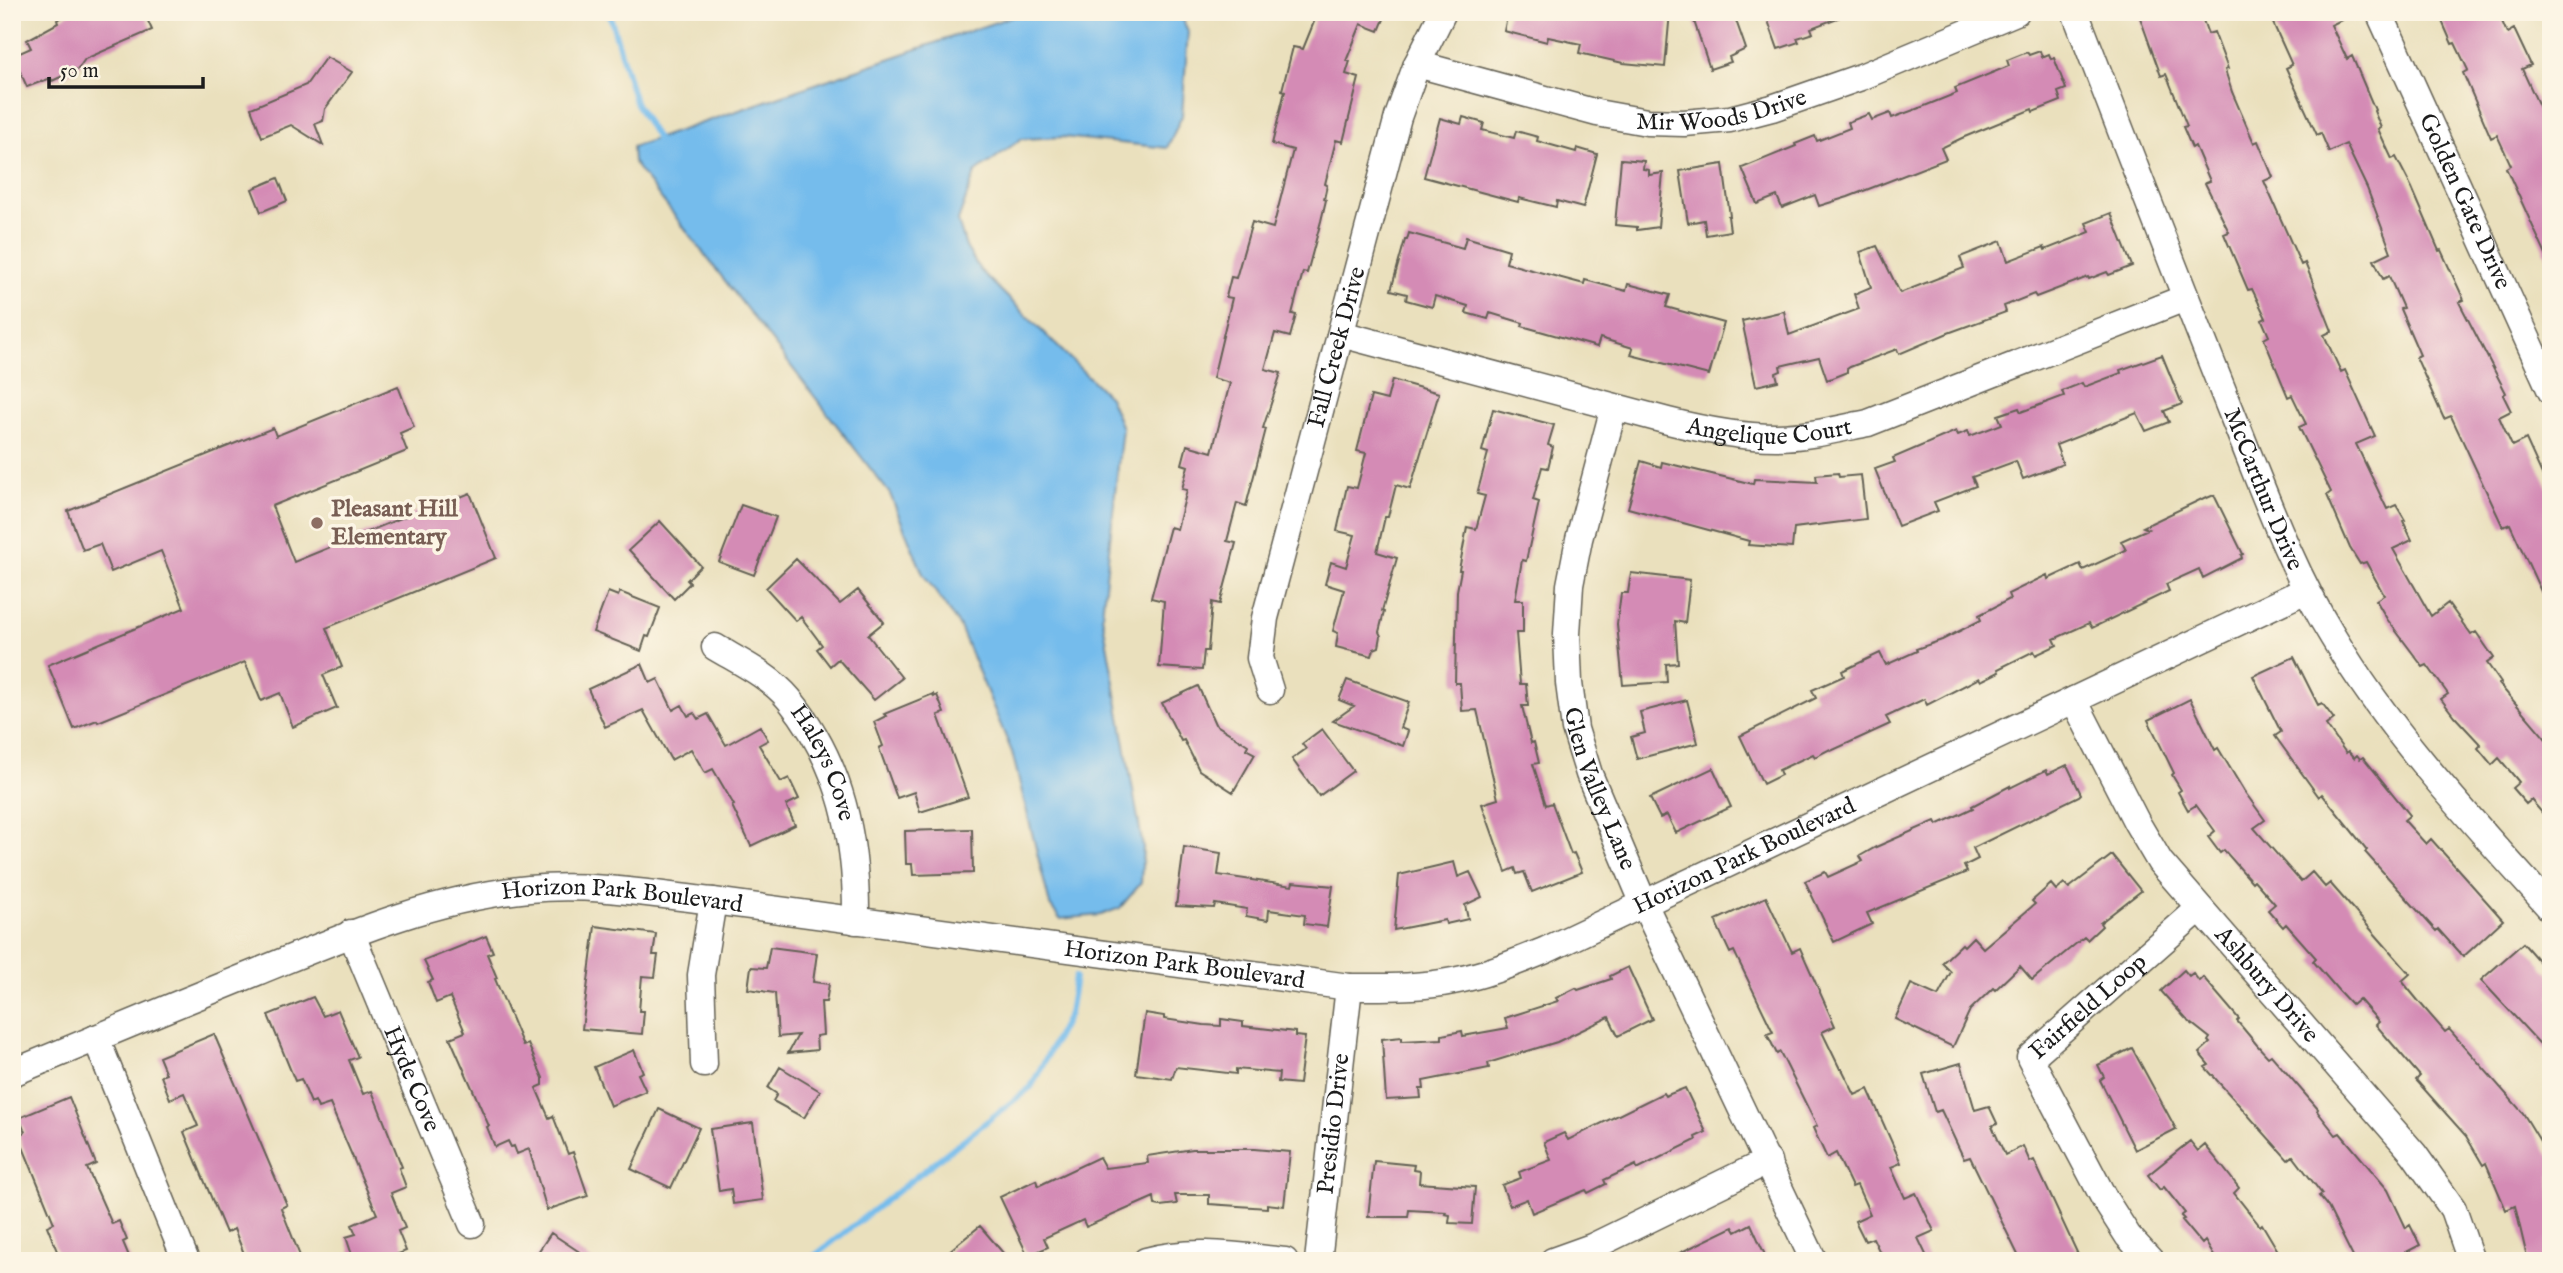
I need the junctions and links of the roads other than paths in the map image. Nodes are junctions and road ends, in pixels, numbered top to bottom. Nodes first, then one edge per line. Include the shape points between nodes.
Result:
1 (1443, 12) edge
2 (2016, 12) edge
3 (2075, 12) edge
4 (2379, 12) edge
5 (1416, 64) junction
6 (2185, 298) junction
7 (1341, 334) junction
8 (2551, 391) edge
9 (1614, 407) junction
10 (2306, 590) junction
11 (715, 647) dead end
12 (1270, 690) dead end
13 (2074, 700) junction
14 (713, 901) junction
15 (1644, 904) junction
16 (2199, 909) junction
17 (2551, 909) edge
18 (856, 921) junction
19 (351, 933) junction
20 (1349, 987) junction
21 (96, 1038) junction
22 (704, 1064) dead end
23 (12, 1073) edge
24 (1768, 1161) junction
25 (472, 1224) dead end
26 (186, 1261) edge
27 (1146, 1261) edge
28 (1285, 1261) edge
29 (1318, 1261) edge
30 (1553, 1261) edge
31 (1814, 1261) edge
32 (2151, 1261) edge
33 (2471, 1261) edge

1 - 5 street, Fall Creek Drive
2 - 5 street, Mir Woods Drive via 1861,77 1772,108 1684,124 1597,113
3 - 6 street, McCarthur Drive
4 - 8 street, Golden Gate Drive
5 - 7 street, Fall Creek Drive
6 - 9 street, Angelique Court via 1868,423 1818,433 1740,435
6 - 10 street, McCarthur Drive
7 - 9 street, Angelique Court
7 - 12 street, Fall Creek Drive via 1265,618 1260,658
9 - 15 street, Glen Valley Lane via 1570,585 1569,683 1575,729 1589,774
10 - 13 street, Horizon Park Boulevard
10 - 17 street, McCarthur Drive via 2333,638 2431,773
11 - 18 street, Haleys Cove via 754,669 788,698 817,741 839,790 850,831
13 - 15 street, Horizon Park Boulevard
13 - 16 street, Ashbury Drive via 2137,824 2160,862
14 - 18 street, Horizon Park Boulevard
14 - 19 street, Horizon Park Boulevard via 621,890 529,889 424,908
14 - 22 street via 701,975
15 - 20 street, Horizon Park Boulevard via 1499,969 1453,981
15 - 24 street, Glen Valley Lane
16 - 32 street, Fairfield Loop via 2030,1058 2105,1200
16 - 33 street, Ashbury Drive via 2414,1154 2453,1209
18 - 20 street, Horizon Park Boulevard
19 - 21 street, Horizon Park Boulevard
19 - 25 street, Hyde Cove
20 - 29 street, Presidio Drive
21 - 23 street, Horizon Park Boulevard
21 - 26 street
24 - 30 street via 1592,1247
24 - 31 street, Glen Valley Lane
27 - 28 street via 1216,1253

